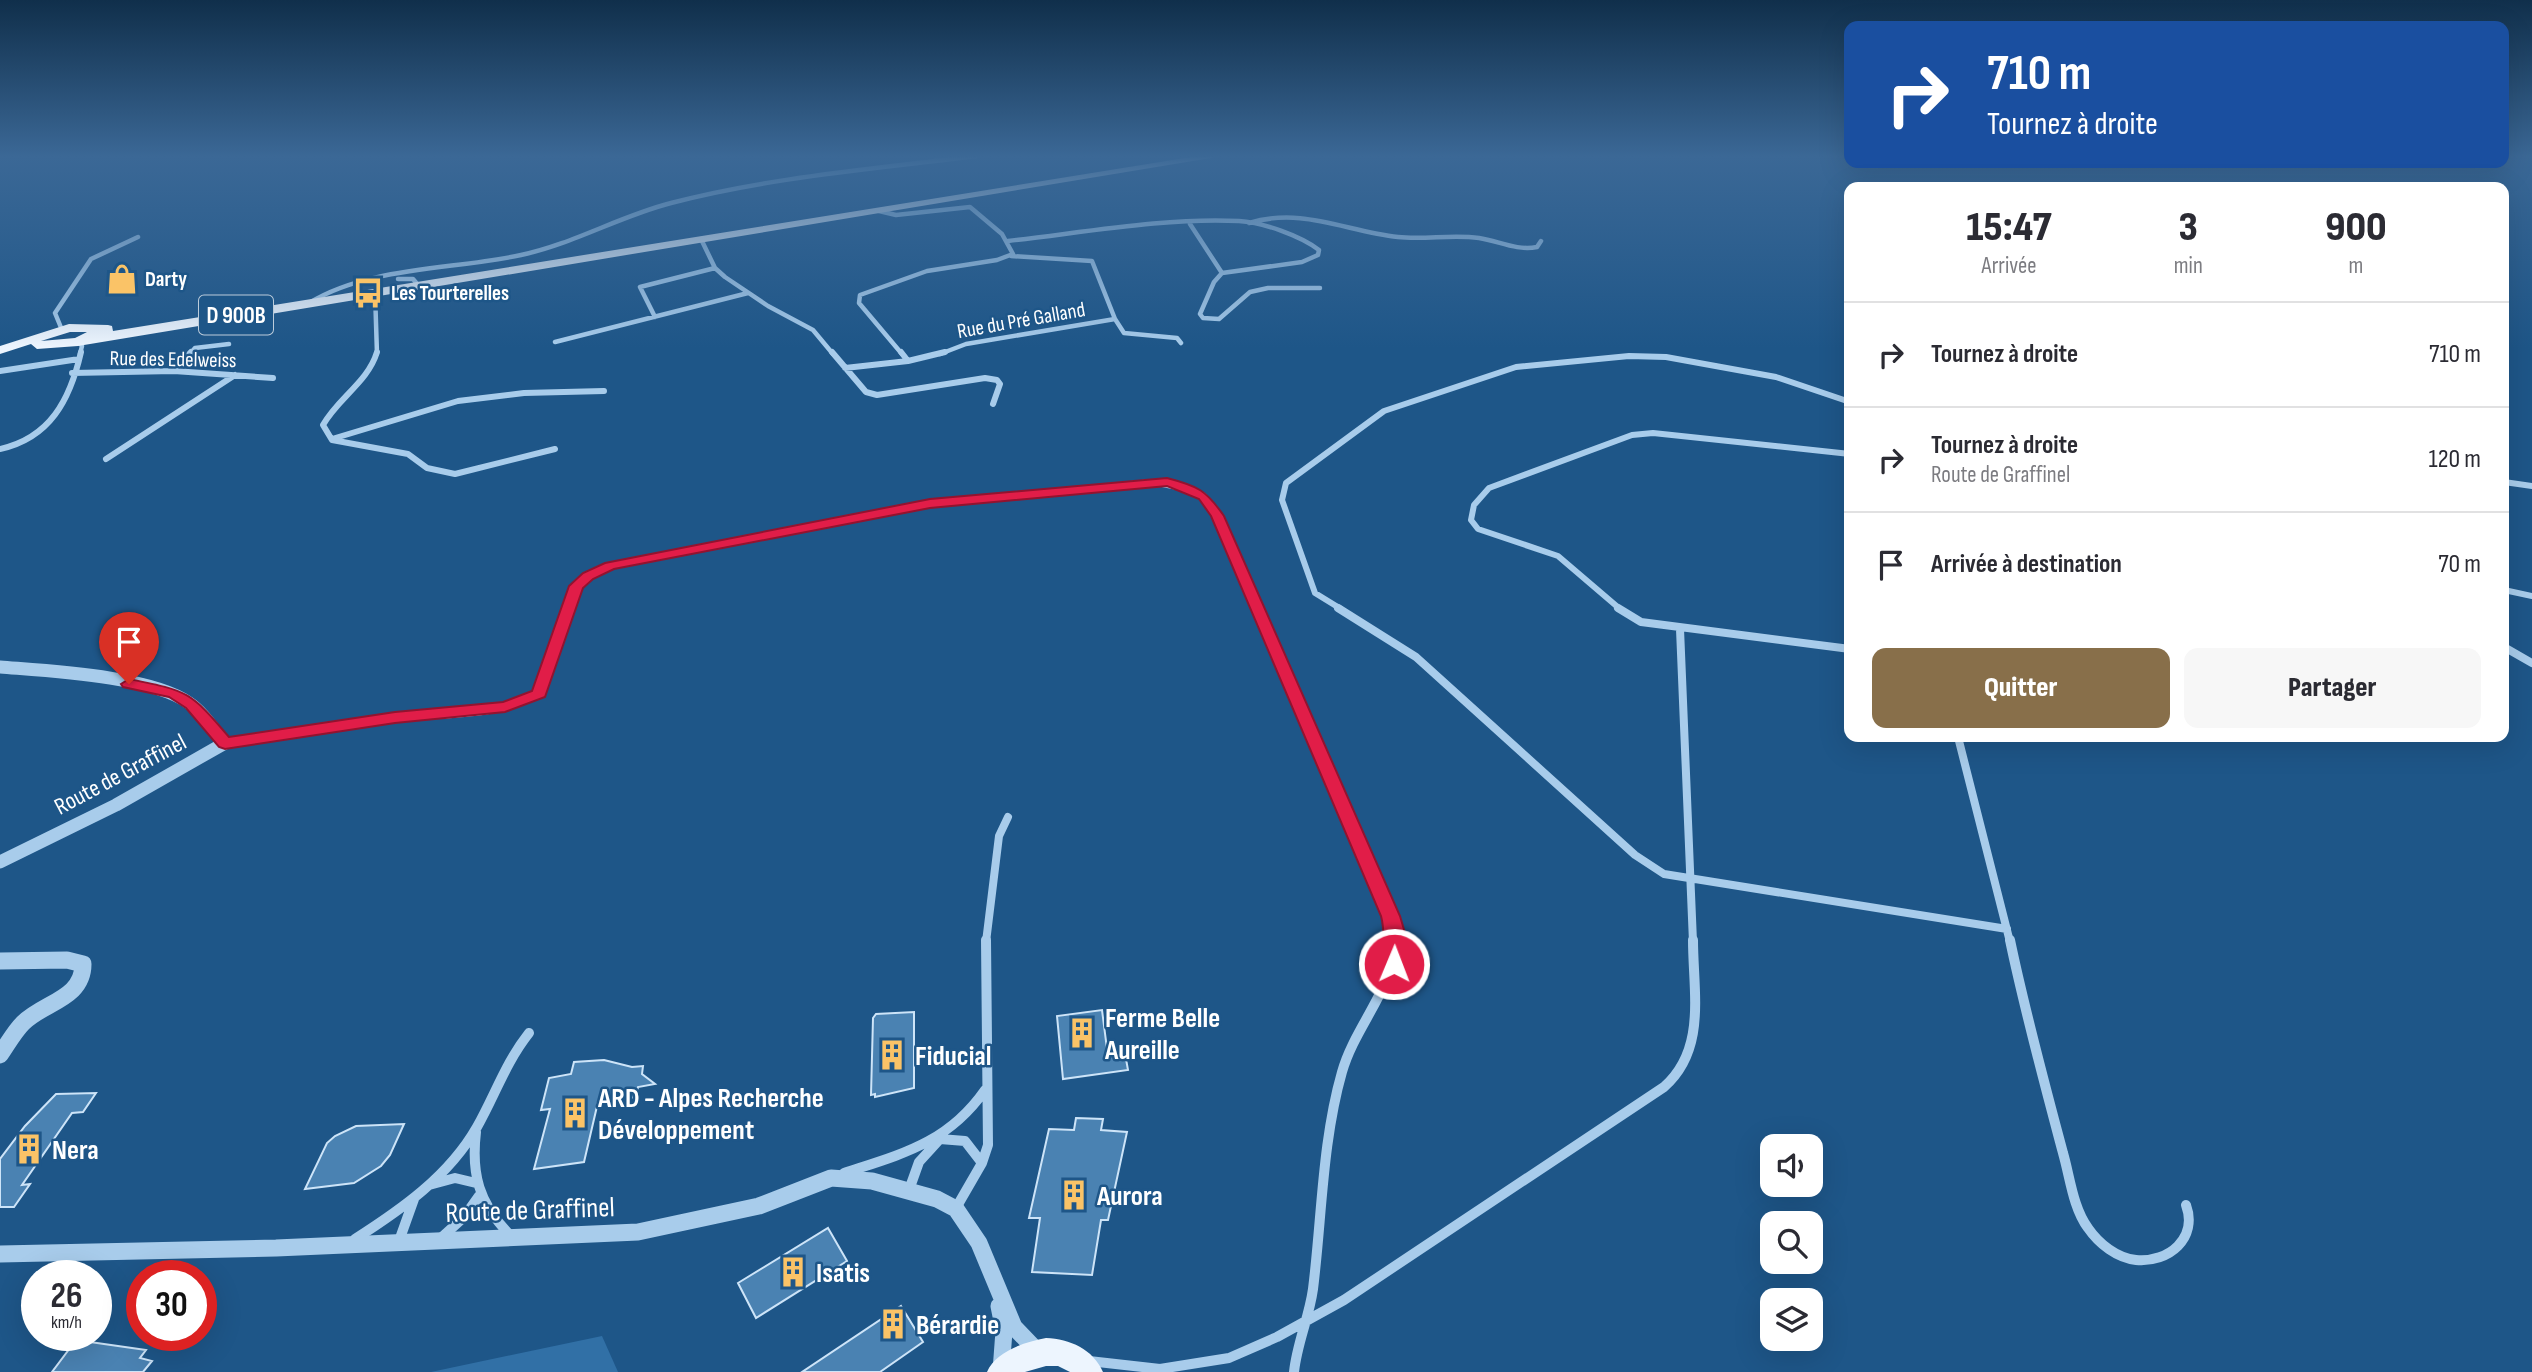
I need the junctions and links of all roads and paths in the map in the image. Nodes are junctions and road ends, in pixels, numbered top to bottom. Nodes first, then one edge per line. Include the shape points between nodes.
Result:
1 (624, 220) edge
2 (822, 220) edge
3 (986, 220) edge
4 (1264, 220) edge
5 (1324, 220) edge
6 (1248, 223) junction
7 (1190, 224) junction
8 (138, 237) dead end
9 (701, 239) junction
10 (1008, 241) junction
11 (1541, 241) dead end
12 (1011, 256) junction
13 (715, 268) junction
14 (1222, 273) junction
15 (375, 287) junction
16 (1320, 288) dead end
17 (748, 293) junction
18 (655, 317) junction
19 (1115, 319) junction
20 (54, 336) junction
21 (87, 337) junction
22 (555, 342) dead end
23 (1181, 343) dead end
24 (229, 344) dead end
25 (0, 350) edge
26 (79, 359) junction
27 (908, 361) junction
28 (845, 368) junction
29 (0, 371) edge
30 (174, 371) junction
31 (72, 373) junction
32 (235, 375) junction
33 (273, 378) dead end
34 (604, 391) dead end
35 (1844, 399) edge
36 (993, 404) dead end
37 (332, 440) junction
38 (0, 449) edge
39 (555, 449) dead end
40 (1844, 453) edge
41 (106, 459) dead end
42 (2509, 483) edge
43 (2532, 486) edge
44 (2509, 591) edge
45 (2532, 596) edge
46 (1680, 629) junction
47 (1844, 648) edge
48 (2509, 650) edge
49 (2532, 663) edge
50 (0, 667) edge
51 (1959, 742) edge
52 (225, 743) junction
53 (1008, 817) dead end
54 (0, 862) edge
55 (1692, 880) junction
56 (2007, 929) junction
57 (0, 961) edge
58 (529, 1033) dead end
59 (0, 1055) edge
60 (986, 1089) junction
61 (477, 1128) junction
62 (940, 1139) junction
63 (982, 1163) junction
64 (831, 1178) junction
65 (476, 1183) junction
66 (427, 1186) junction
67 (908, 1191) junction
68 (479, 1196) junction
69 (415, 1199) junction
70 (2186, 1205) dead end
71 (956, 1209) junction
72 (512, 1238) junction
73 (438, 1241) junction
74 (398, 1243) junction
75 (345, 1246) junction
76 (0, 1254) edge
77 (997, 1292) junction
78 (1307, 1320) junction
79 (1038, 1352) junction
80 (1082, 1365) edge
81 (1158, 1371) edge
82 (1001, 1372) edge
83 (1294, 1372) edge

1 - 15 street via 534,253
2 - 9 main road, D 900B
3 - 10 street
4 - 6 street
5 - 11 street via 1397,237 1479,238 1520,248 1536,247
6 - 7 street
6 - 14 street via 1305,239 1315,244 1318,255 1302,262
7 - 10 street
7 - 14 street
8 - 20 street via 87,264 55,313
9 - 13 street
9 - 15 main road, D 900B via 418,285
10 - 12 street
12 - 19 street, Rue du Pré Galland via 1092,261
12 - 27 street, Rue du Pré Galland via 950,265 860,295 859,303
13 - 17 street
13 - 18 street via 640,287
14 - 16 street via 1200,314 1203,318 1219,320 1240,298 1268,288
15 - 21 main road, D 900B via 309,303
15 - 37 street via 378,351 372,366 329,411 323,425
17 - 18 street
17 - 28 street via 814,330
18 - 22 street
19 - 23 street via 1124,332 1177,338
19 - 27 street, Rue du Pré Galland via 966,344
20 - 21 main road
20 - 21 main road via 86,326
20 - 25 main road
21 - 26 street
24 - 30 street via 195,348
26 - 29 street
26 - 31 street
27 - 28 street
28 - 36 street via 866,392 877,395 997,380 1000,384
30 - 31 street, Rue des Edelweiss
30 - 32 street, Rue des Edelweiss
31 - 38 street via 45,432 27,443
32 - 33 street, Rue des Edelweiss
32 - 41 street
34 - 37 street via 475,398
35 - 55 street via 1776,377 1666,357 1516,367 1377,414 1283,487 1282,500 1315,593 1416,657 1634,855 1664,874
37 - 39 street via 408,454 427,468 455,474
40 - 46 street via 1643,433 1500,483 1480,495 1472,509 1474,527 1555,555 1632,618
42 - 43 street
44 - 45 street
46 - 47 street
46 - 55 street
48 - 49 street
50 - 52 street, Route de Graffinel via 89,675 173,693 192,704
51 - 56 street
52 - 54 street, Route de Graffinel via 116,805
52 - 78 street via 505,707 531,699 539,694 576,586 610,566 930,503 1152,482 1193,489 1204,496 1217,516 1396,933 1389,978 1342,1071
53 - 60 street via 999,836 984,955
55 - 56 street
55 - 78 street via 1694,1031 1691,1054 1681,1072 1344,1300
56 - 70 street via 2029,1029 2086,1227 2126,1259 2152,1261 2189,1236 2192,1225
57 - 59 street via 83,964 83,978 74,991 24,1022
58 - 61 street via 502,1069
60 - 62 street via 963,1122
60 - 63 street via 990,1129
61 - 65 street via 472,1162
61 - 66 street via 453,1162
62 - 63 street via 965,1141
62 - 64 street
62 - 67 street via 919,1162
63 - 71 street
64 - 67 street, Route de Graffinel via 872,1181
64 - 72 street, Route de Graffinel via 759,1206 671,1227
65 - 66 street via 455,1178
65 - 68 street
66 - 69 street
67 - 71 street, Route de Graffinel
68 - 72 street via 491,1217
68 - 73 street
69 - 74 street
69 - 75 street
71 - 77 street via 979,1243
72 - 73 street, Route de Graffinel
73 - 74 street, Route de Graffinel
74 - 75 street, Route de Graffinel
75 - 76 street, Route de Graffinel
77 - 79 street via 1014,1327
77 - 82 street via 1004,1331
78 - 81 street via 1229,1358
78 - 83 street via 1296,1348
79 - 80 main road via 1054,1352
79 - 82 main road
80 - 81 street

